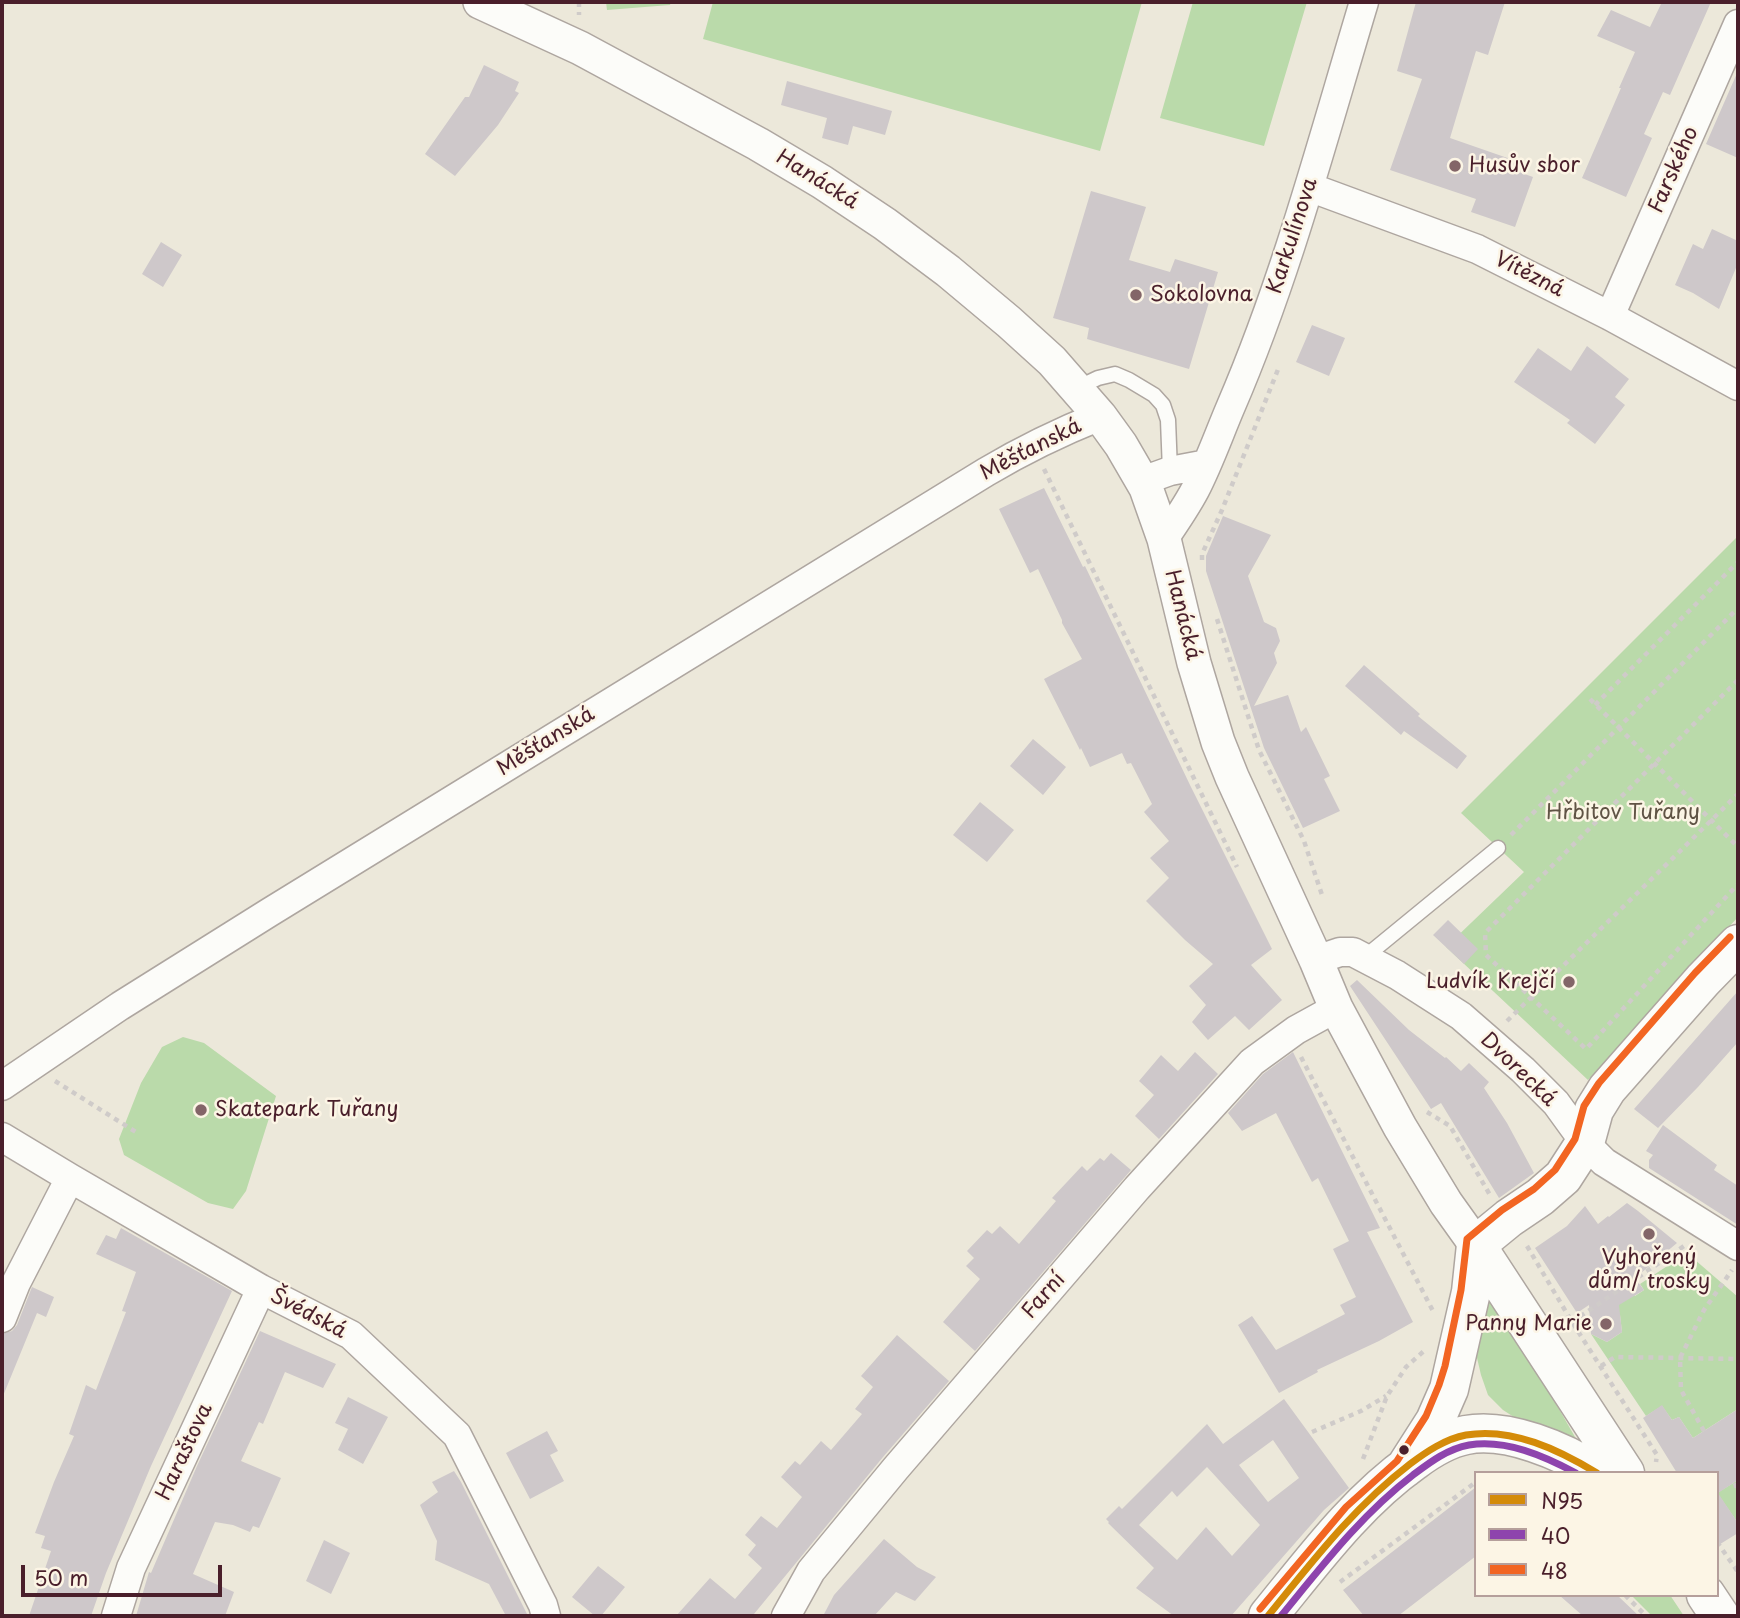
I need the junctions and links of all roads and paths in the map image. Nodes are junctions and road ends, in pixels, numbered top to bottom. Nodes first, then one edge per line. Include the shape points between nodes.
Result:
1 (480, 2) edge
2 (1364, 2) edge
3 (1738, 24) edge
4 (1309, 187) junction
5 (1610, 316) junction
6 (1281, 363) dead end
7 (1738, 386) edge
8 (1077, 388) junction
9 (1100, 416) junction
10 (1032, 446) junction
11 (1207, 464) junction
12 (1156, 476) junction
13 (1164, 539) junction
14 (1738, 562) edge
15 (1202, 564) dead end
16 (1738, 608) edge
17 (1214, 611) dead end
18 (1738, 680) edge
19 (1590, 699) dead end
20 (1595, 705) junction
21 (1618, 726) junction
22 (1655, 764) junction
23 (1738, 794) edge
24 (1711, 820) junction
25 (1738, 847) edge
26 (1498, 848) joint
27 (1238, 869) dead end
28 (1738, 884) edge
29 (1324, 902) dead end
30 (1738, 944) edge
31 (1365, 957) junction
32 (1316, 960) junction
33 (1531, 998) junction
34 (1336, 1008) junction
35 (1289, 1034) junction
36 (1489, 1039) junction
37 (31, 1066) junction
38 (2, 1086) edge
39 (1425, 1111) dead end
40 (139, 1134) dead end
41 (2, 1137) edge
42 (1585, 1143) junction
43 (70, 1178) junction
44 (1509, 1218) junction
45 (1709, 1229) junction
46 (1476, 1245) junction
47 (1738, 1247) edge
48 (1738, 1262) edge
49 (261, 1289) junction
50 (1436, 1317) dead end
51 (2, 1318) edge
52 (1572, 1322) junction
53 (1431, 1344) dead end
54 (1680, 1358) junction
55 (1738, 1359) edge
56 (1601, 1366) junction
57 (1387, 1396) junction
58 (1703, 1431) dead end
59 (1312, 1432) dead end
60 (1359, 1468) dead end
61 (1405, 1468) junction
62 (1640, 1468) edge
63 (1593, 1471) edge
64 (1474, 1483) edge
65 (1735, 1483) dead end
66 (1738, 1492) edge
67 (1719, 1545) edge
68 (1738, 1572) edge
69 (1338, 1583) dead end
70 (1627, 1597) edge
71 (1707, 1597) edge
72 (116, 1616) edge
73 (547, 1616) edge
74 (786, 1616) edge
75 (1268, 1616) edge
76 (1646, 1616) edge
77 (1720, 1616) edge

1 - 8 street, Hanácká via 580,48 822,182 948,271
2 - 4 street, Karkulínova
3 - 5 street, Farského
4 - 5 street, Vítězná via 1477,249
4 - 11 street, Karkulínova via 1266,320
5 - 7 street, Vítězná
6 - 15 path via 1202,554
8 - 9 street, Hanácká
8 - 12 lane via 1115,374 1154,395 1163,405 1168,420
9 - 10 street, Měšťanská
9 - 12 street, Hanácká via 1121,445
10 - 27 path
10 - 37 street, Měšťanská via 340,869
11 - 12 street
11 - 13 street, Karkulínova
12 - 13 street, Hanácká via 1146,488
13 - 32 street, Hanácká via 1218,742
14 - 20 path
16 - 21 path
17 - 29 path via 1259,750 1304,841
18 - 22 path
19 - 20 path
20 - 21 path
21 - 22 path
21 - 26 path
22 - 24 path
22 - 33 path via 1485,933 1486,956
23 - 24 path
24 - 25 path
24 - 33 path
26 - 31 lane
28 - 33 path via 1586,1049
30 - 42 main road via 1607,1089 1594,1110
31 - 32 street, Dvorecká via 1340,951
31 - 36 street, Dvorecká via 1461,1016
32 - 34 street, Hanácká
33 - 36 path
34 - 35 street, Farní
34 - 46 street, Hanácká via 1400,1127
35 - 50 path
35 - 74 street, Farní via 1252,1062 1128,1198 811,1571
36 - 42 street, Dvorecká via 1556,1104
37 - 38 street, Měšťanská
37 - 40 path
39 - 44 path via 1450,1126
41 - 43 street, Švédská
42 - 44 main road via 1563,1177
42 - 45 street, Dvorecká via 1604,1162
43 - 49 street, Švédská
43 - 51 street
44 - 46 main road
44 - 52 path
45 - 47 street, Dvorecká
45 - 52 path
46 - 61 main road via 1471,1292 1449,1389
46 - 62 main road, Hanácká
48 - 54 path via 1704,1310
49 - 72 street, Haraštova via 131,1568
49 - 73 street, Švédská via 351,1335 457,1435
52 - 56 path
53 - 57 path via 1406,1367
54 - 55 path
54 - 56 path via 1615,1357
54 - 58 path via 1681,1390
56 - 62 path via 1657,1455
57 - 59 path
57 - 60 path
61 - 63 main road via 1454,1438 1490,1433 1539,1445
61 - 75 main road via 1354,1514
64 - 69 path
65 - 66 path
67 - 68 path
70 - 76 path
71 - 77 main road

